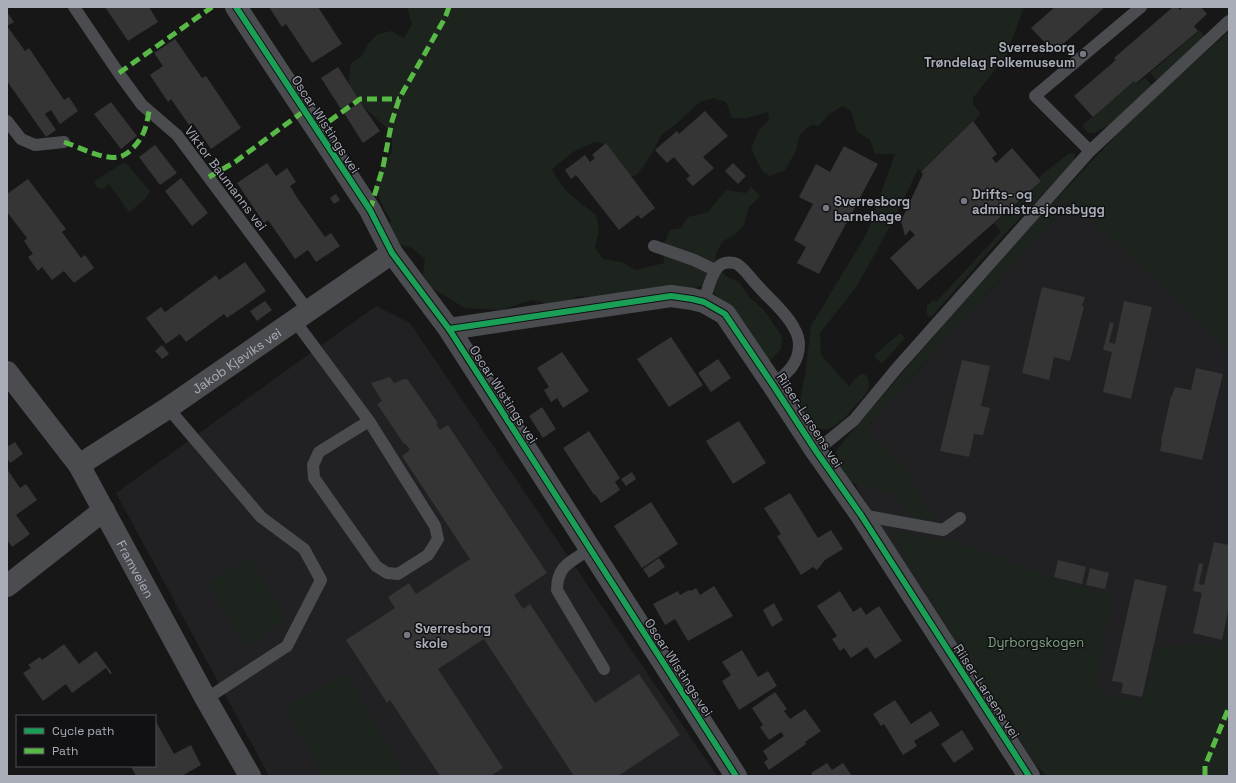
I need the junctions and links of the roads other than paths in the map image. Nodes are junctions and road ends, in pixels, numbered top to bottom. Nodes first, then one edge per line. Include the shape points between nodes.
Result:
1 (74, 7) edge
2 (236, 7) edge
3 (1141, 7) edge
4 (1229, 21) edge
5 (7, 122) edge
6 (64, 142) dead end
7 (1090, 151) junction
8 (654, 246) dead end
9 (392, 253) junction
10 (715, 270) junction
11 (704, 302) junction
12 (302, 316) junction
13 (449, 330) junction
14 (7, 372) edge
15 (773, 385) junction
16 (168, 408) junction
17 (369, 422) junction
18 (816, 451) junction
19 (79, 465) junction
20 (104, 510) junction
21 (861, 516) junction
22 (960, 518) dead end
23 (590, 549) junction
24 (7, 586) edge
25 (604, 669) dead end
26 (206, 699) junction
27 (250, 776) edge
28 (736, 776) edge
29 (1029, 776) edge

1 - 12 lane, Viktor Baumanns vei via 142,105 177,135
2 - 9 street, Oscar Wistings vei via 370,210
3 - 7 lane via 1035,96
4 - 7 lane
5 - 6 lane via 21,139 36,144
7 - 18 lane via 854,420
8 - 10 lane
9 - 12 street, Jakob Kjeviks vei
9 - 13 street, Oscar Wistings vei
10 - 11 lane
10 - 15 lane, Riiser-Larsens vei via 722,264 737,264 796,330 799,346 796,361
11 - 13 street, Riiser-Larsens vei via 670,296
11 - 15 street, Riiser-Larsens vei via 725,314
12 - 16 street, Jakob Kjeviks vei
12 - 17 lane, Viktor Baumanns vei
13 - 23 street, Oscar Wistings vei
14 - 19 street, Framveien
15 - 18 street, Riiser-Larsens vei
16 - 19 street, Jakob Kjeviks vei
16 - 26 lane via 261,517 304,549 321,580 287,646
17 - 17 lane, Viktor Baumanns vei via 435,526 438,539 428,555 398,574 387,573 376,566 314,478 313,465 319,452
18 - 21 street, Riiser-Larsens vei
19 - 20 street, Framveien
20 - 24 street
20 - 26 street, Framveien
21 - 22 lane via 942,530
21 - 29 street, Riiser-Larsens vei
23 - 25 lane via 563,567 557,580 557,590
23 - 28 street, Oscar Wistings vei
26 - 27 street, Framveien

